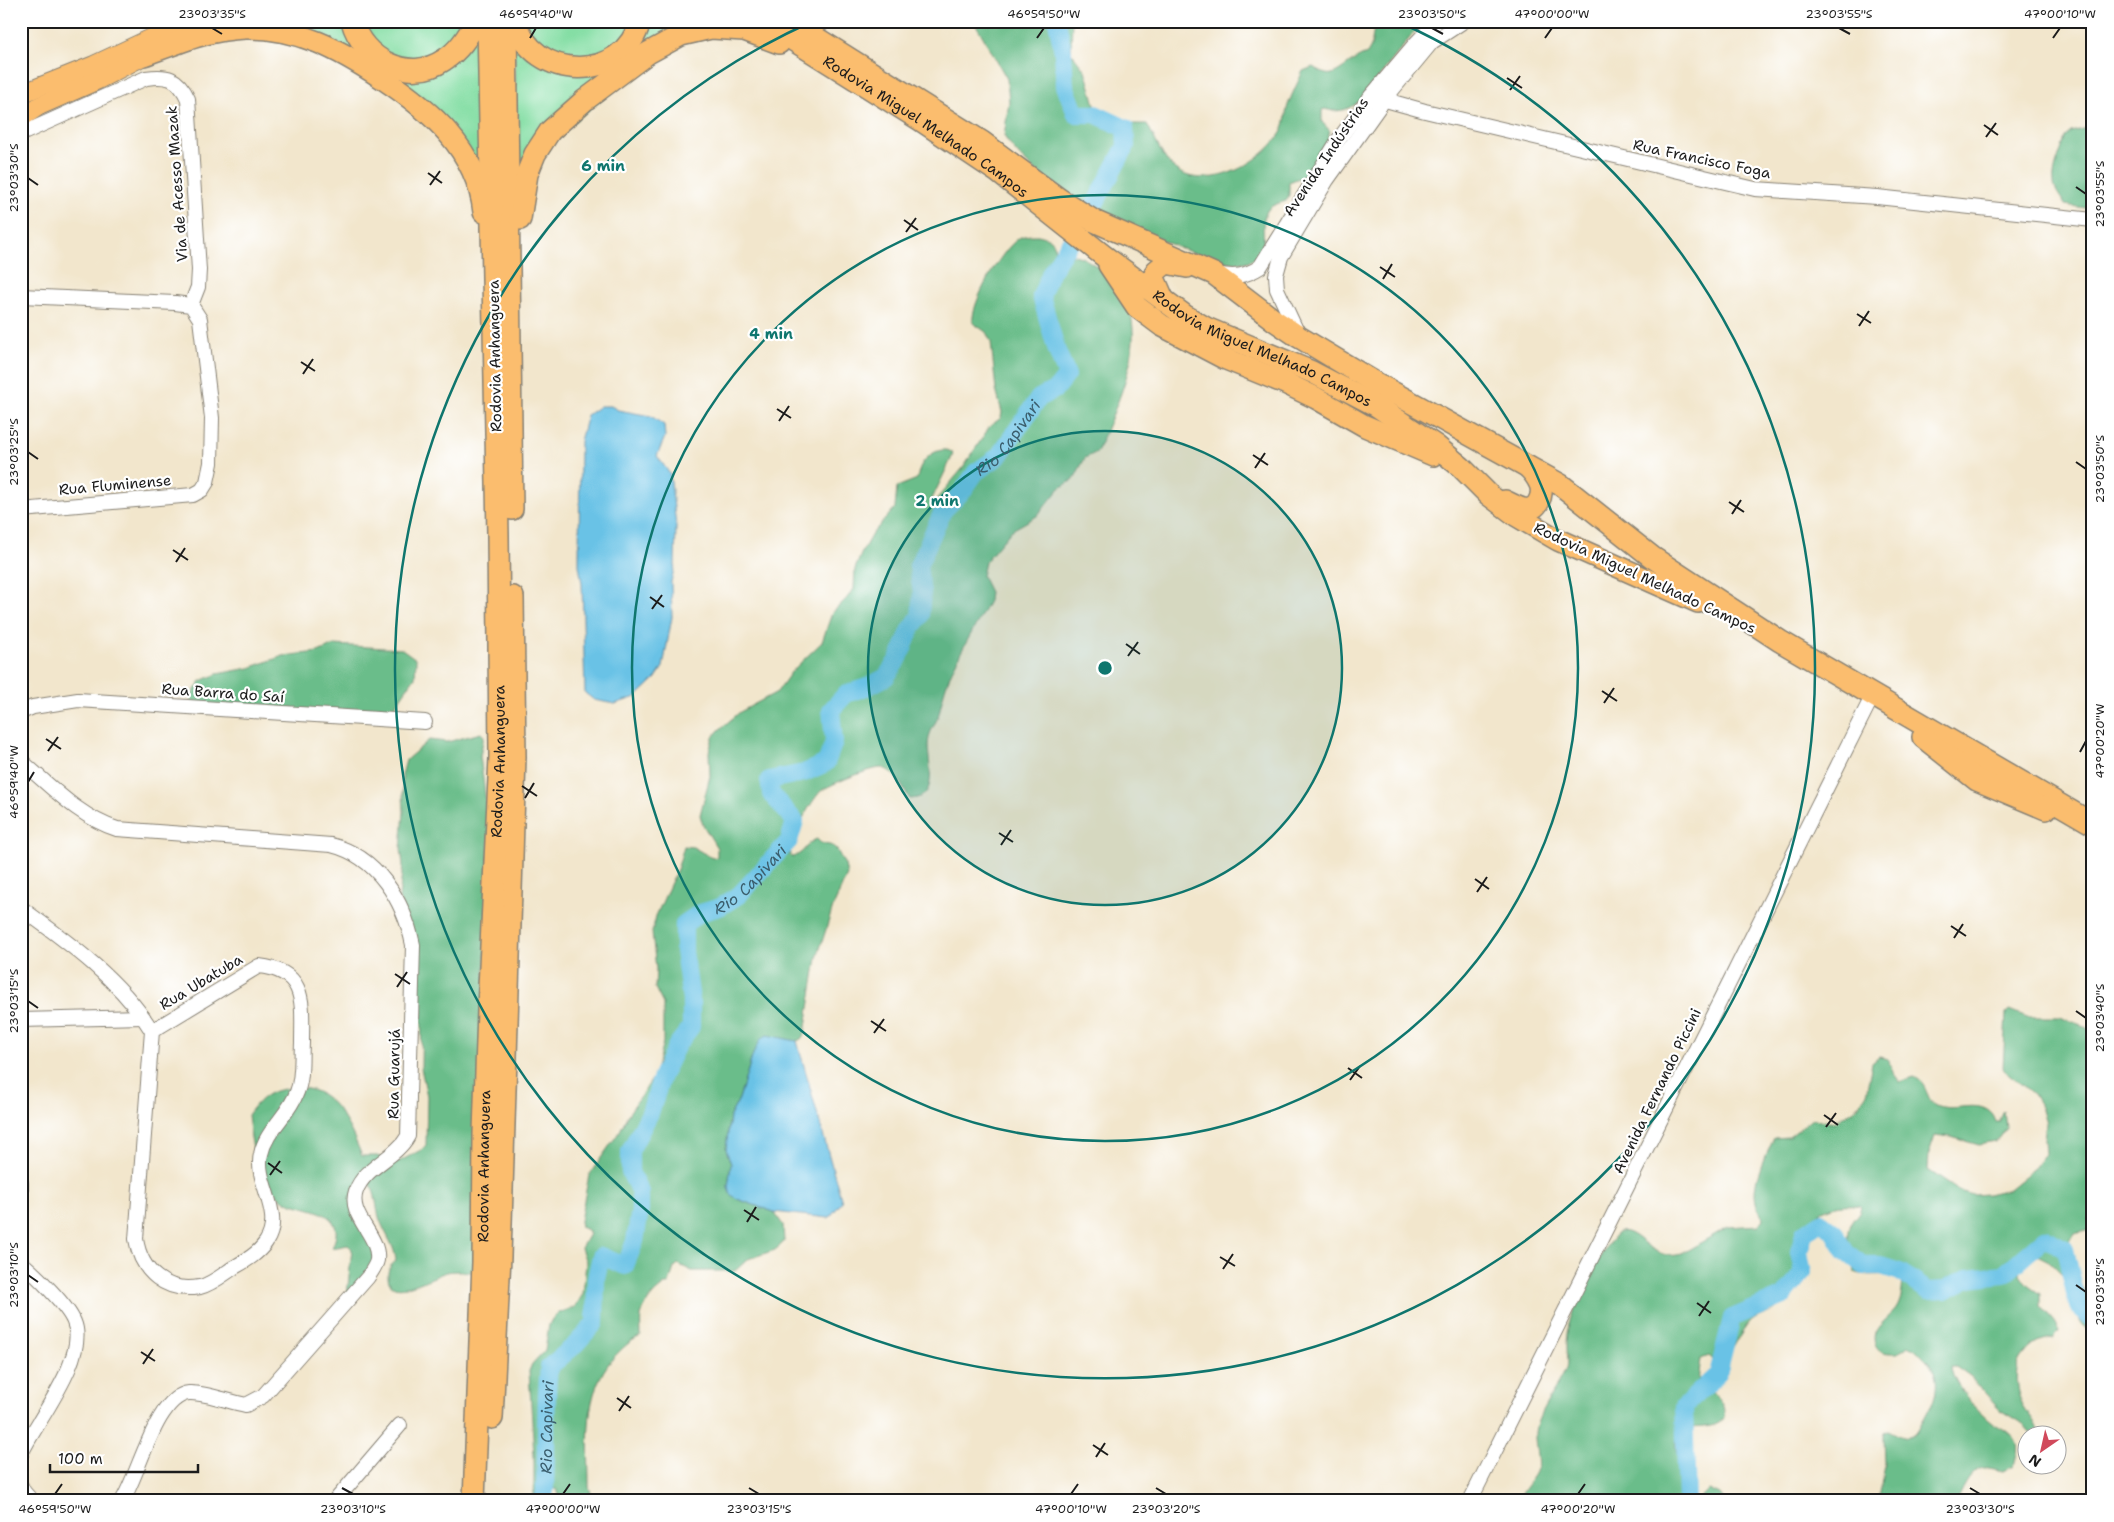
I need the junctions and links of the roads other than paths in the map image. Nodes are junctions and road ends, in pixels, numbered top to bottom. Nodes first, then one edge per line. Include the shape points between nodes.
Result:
1 (188, 21) edge
2 (217, 21) edge
3 (352, 21) edge
4 (476, 21) edge
5 (488, 21) edge
6 (506, 21) edge
7 (515, 21) edge
8 (640, 21) edge
9 (763, 21) edge
10 (789, 21) edge
11 (802, 21) edge
12 (1437, 21) edge
13 (1464, 21) edge
14 (144, 55) junction
15 (858, 72) junction
16 (21, 94) edge
17 (1377, 98) junction
18 (21, 118) edge
19 (21, 134) edge
20 (1054, 207) junction
21 (2093, 220) edge
22 (1099, 252) junction
23 (1214, 274) junction
24 (21, 296) edge
25 (1164, 302) junction
26 (191, 305) junction
27 (502, 318) junction
28 (1299, 337) junction
29 (1527, 466) junction
30 (1461, 467) junction
31 (1489, 495) junction
32 (21, 510) edge
33 (1780, 641) junction
34 (1881, 701) junction
35 (21, 712) edge
36 (425, 722) dead end
37 (21, 761) edge
38 (2093, 824) edge
39 (21, 908) edge
40 (143, 1016) junction
41 (21, 1020) edge
42 (152, 1031) junction
43 (21, 1183) edge
44 (21, 1196) edge
45 (21, 1262) edge
46 (400, 1426) dead end
47 (21, 1454) edge
48 (21, 1486) edge
49 (32, 1501) edge
50 (122, 1501) edge
51 (335, 1501) edge
52 (474, 1501) edge
53 (488, 1501) edge
54 (1470, 1501) edge

1 - 16 main road via 94,65
2 - 14 main road
3 - 4 highway via 355,33 373,55 389,65 417,70 443,62 465,40
5 - 27 highway, Rodovia Anhanguera
6 - 27 highway, Rodovia Anhanguera
7 - 8 highway via 527,44 545,59 566,68 583,68 616,56 628,45
9 - 15 highway, Rodovia Miguel Melhado Campos
10 - 15 highway, Rodovia Miguel Melhado Campos
11 - 15 highway
12 - 17 street, Avenida Indústrias via 1415,44
13 - 17 street, Avenida Indústrias via 1432,42
14 - 18 main road
14 - 27 highway via 211,31 271,29 317,40 415,100 455,142 472,172 484,208
15 - 20 highway, Rodovia Miguel Melhado Campos via 982,142
15 - 27 highway via 760,35 727,28 682,35 657,47 565,116 535,154 522,198
17 - 21 street, Rua Francisco Foga via 1755,189 1877,197
17 - 23 street, Avenida Indústrias via 1339,139 1260,267 1250,274 1237,276
17 - 28 street, Avenida Indústrias via 1277,266 1277,289
19 - 26 street, Via de Acesso Mazak via 146,78 162,76 183,87 188,98 199,270 198,287
20 - 22 highway, Rodovia Miguel Melhado Campos
20 - 23 highway, Rodovia Miguel Melhado Campos via 1094,221
22 - 25 highway, Rodovia Miguel Melhado Campos
22 - 30 highway via 1137,307 1161,325 1226,359 1316,398 1365,426
23 - 25 highway via 1172,263 1162,265 1154,278
23 - 28 highway, Rodovia Miguel Melhado Campos
24 - 26 street
25 - 30 highway, Rodovia Miguel Melhado Campos via 1206,328 1312,372 1377,406
26 - 32 street, Rua Fluminense via 200,319 212,418 211,468 202,490 193,495
27 - 52 highway, Rodovia Anhanguera via 500,757 488,1009
27 - 53 highway, Rodovia Anhanguera via 515,757 500,1257
28 - 29 highway, Rodovia Miguel Melhado Campos
29 - 31 highway via 1541,485 1540,499 1533,508 1524,509
29 - 33 highway, Rodovia Miguel Melhado Campos via 1561,485 1683,579
30 - 31 highway, Rodovia Miguel Melhado Campos
31 - 33 highway, Rodovia Miguel Melhado Campos via 1558,540 1646,577
33 - 34 highway, Rodovia Miguel Melhado Campos
34 - 38 highway, Rodovia Miguel Melhado Campos
34 - 54 street, Avenida Fernando Piccini
35 - 36 street, Rua Barra do Saí via 78,700
37 - 50 street, Rua Guarujá via 84,814 117,829 344,848 370,864 399,901 413,945 408,1136 401,1147 361,1182 354,1200 375,1249 377,1260 374,1269 254,1403 246,1405 191,1393 173,1399 162,1414
39 - 40 street via 95,965
40 - 41 street
40 - 42 street
42 - 42 street, Rua Ubatuba via 136,1239 138,1252 145,1267 170,1286 202,1286 249,1258 263,1246 269,1235 272,1210 260,1156 264,1143 298,1092 301,1078 301,994 279,969 259,966
43 - 44 street
45 - 47 street via 68,1312 77,1335 77,1348 69,1367
46 - 51 street
48 - 49 street

